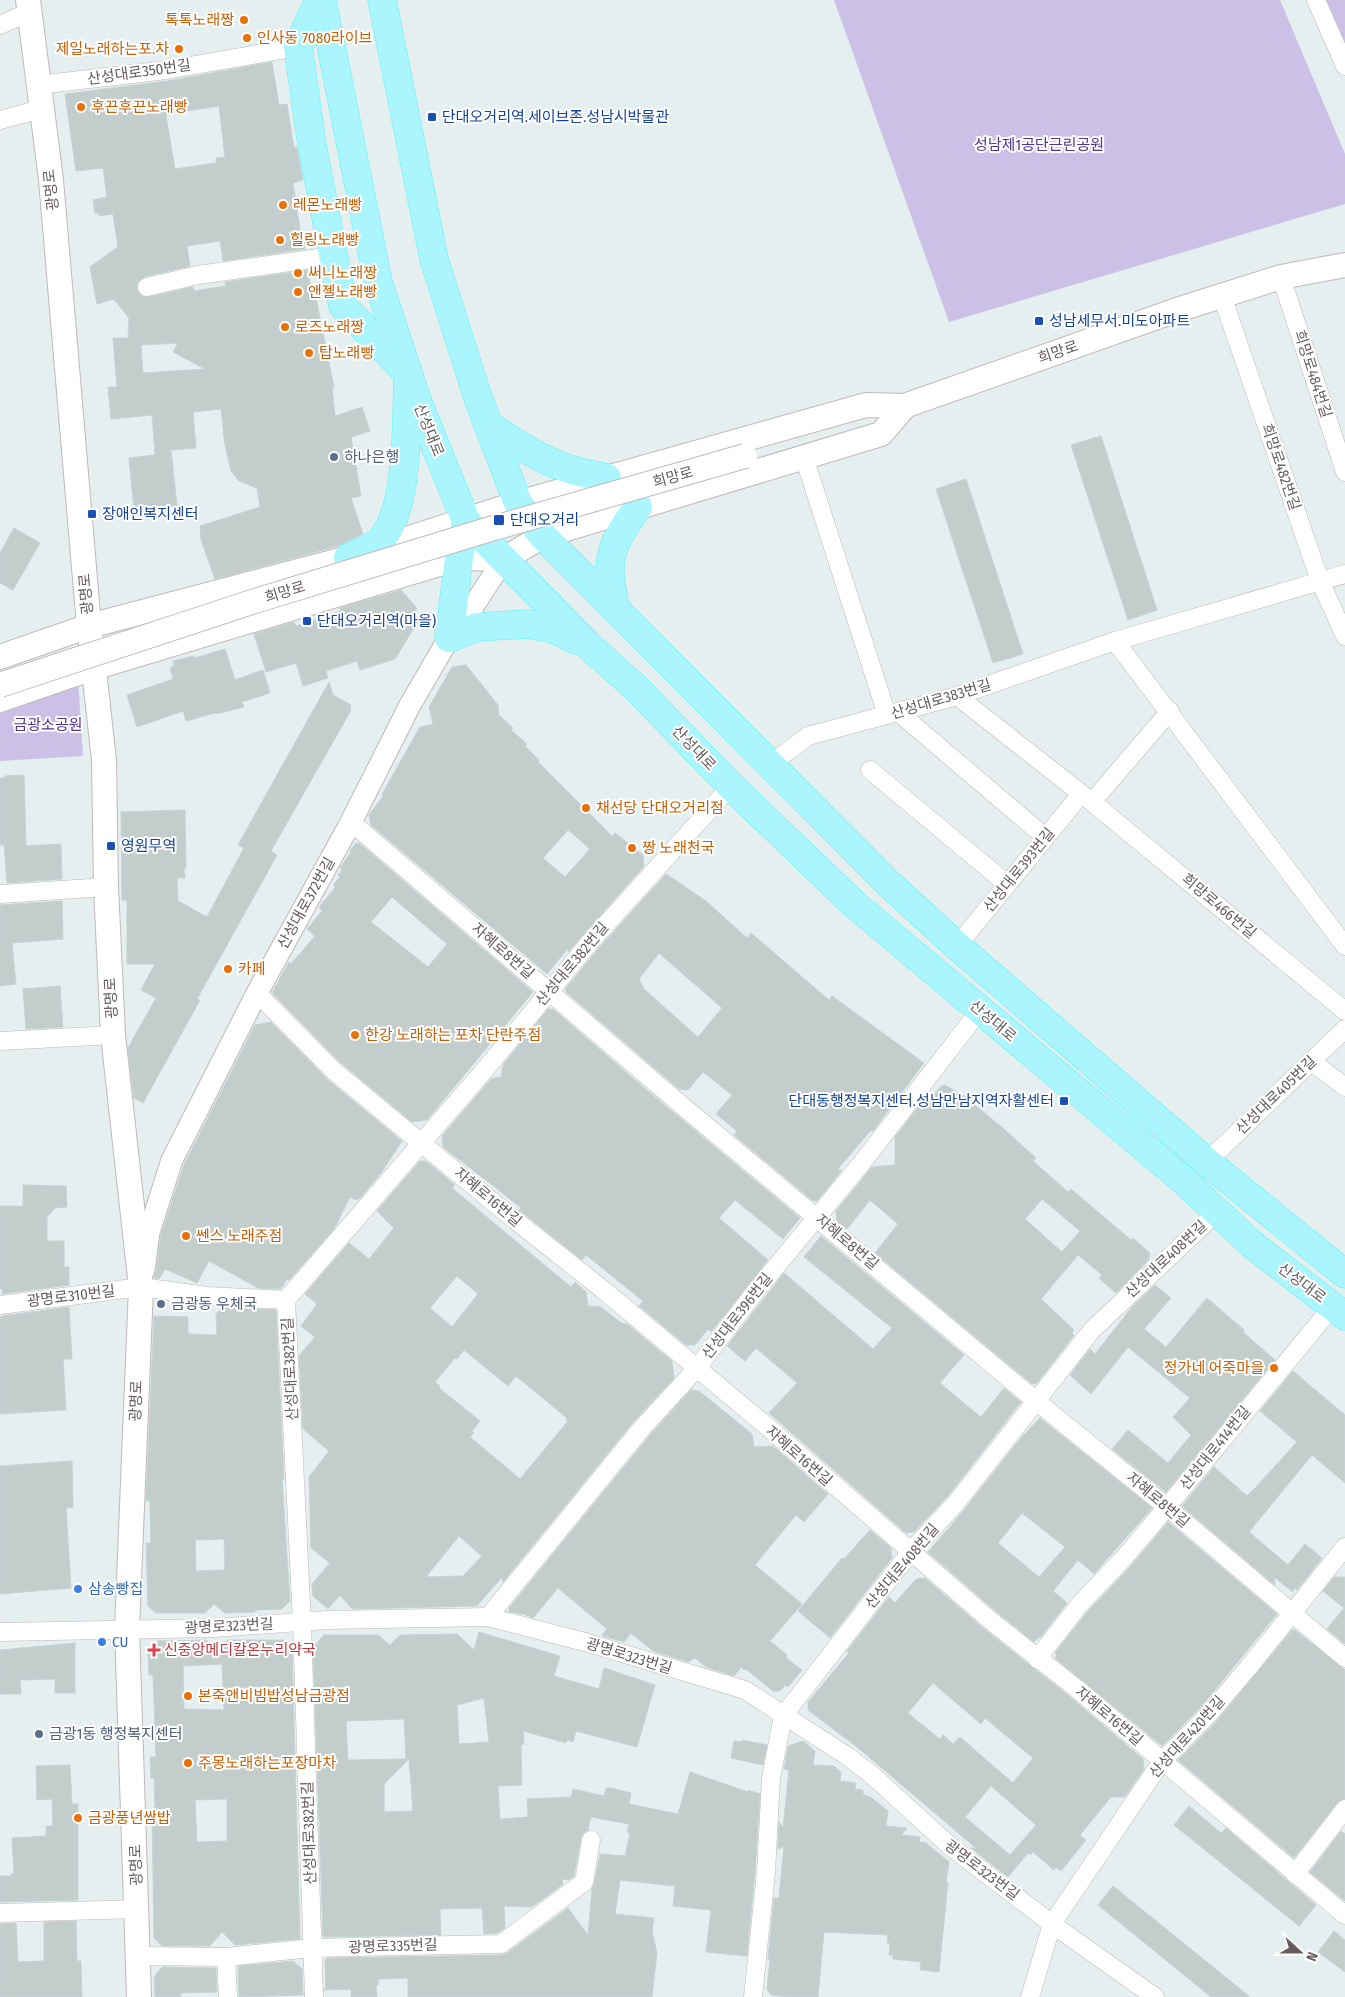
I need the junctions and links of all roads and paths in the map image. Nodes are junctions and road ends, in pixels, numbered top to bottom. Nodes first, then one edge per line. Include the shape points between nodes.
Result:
1 (321, 0) edge
2 (382, 0) edge
3 (1316, 0) edge
4 (28, 6) edge
5 (0, 25) edge
6 (298, 47) junction
7 (1345, 66) edge
8 (38, 85) junction
9 (42, 109) junction
10 (0, 120) edge
11 (333, 256) junction
12 (1345, 265) edge
13 (1281, 277) junction
14 (147, 287) dead end
15 (1222, 296) junction
16 (408, 374) junction
17 (905, 406) junction
18 (488, 425) junction
19 (804, 457) junction
20 (1345, 472) edge
21 (607, 478) junction
22 (518, 503) junction
23 (638, 507) junction
24 (466, 521) junction
25 (543, 536) junction
26 (348, 558) junction
27 (459, 558) junction
28 (504, 559) junction
29 (1345, 574) edge
30 (1320, 581) junction
31 (615, 608) junction
32 (89, 626) junction
33 (1345, 636) edge
34 (449, 638) junction
35 (1115, 640) junction
36 (589, 646) junction
37 (0, 656) edge
38 (94, 668) junction
39 (0, 685) edge
40 (957, 696) junction
41 (0, 700) edge
42 (1170, 711) junction
43 (892, 713) junction
44 (771, 764) junction
45 (870, 770) dead end
46 (731, 786) junction
47 (1087, 798) junction
48 (351, 822) junction
49 (1045, 837) junction
50 (1007, 884) junction
51 (106, 887) junction
52 (0, 894) edge
53 (957, 946) junction
54 (1345, 946) edge
55 (549, 991) junction
56 (257, 993) junction
57 (980, 1010) junction
58 (1345, 1011) edge
59 (1345, 1029) edge
60 (113, 1035) junction
61 (0, 1041) edge
62 (1311, 1061) junction
63 (1345, 1087) edge
64 (422, 1142) junction
65 (1207, 1162) junction
66 (1218, 1212) junction
67 (817, 1217) junction
68 (1345, 1274) edge
69 (141, 1287) junction
70 (286, 1300) junction
71 (0, 1305) edge
72 (1339, 1311) edge
73 (697, 1368) junction
74 (1036, 1401) junction
75 (1167, 1507) junction
76 (1345, 1547) edge
77 (912, 1550) junction
78 (1291, 1613) junction
79 (488, 1617) junction
80 (302, 1622) junction
81 (127, 1630) junction
82 (0, 1632) edge
83 (1345, 1658) edge
84 (1037, 1659) junction
85 (783, 1716) junction
86 (1162, 1761) junction
87 (1345, 1809) edge
88 (591, 1840) dead end
89 (1295, 1874) junction
90 (137, 1909) junction
91 (0, 1913) edge
92 (1345, 1915) edge
93 (1052, 1924) junction
94 (312, 1948) junction
95 (139, 1956) junction
96 (226, 1957) junction
97 (139, 1997) edge
98 (228, 1997) edge
99 (314, 1997) edge
100 (753, 1997) edge
101 (1030, 1997) edge
102 (1155, 1997) edge

1 - 6 main road
1 - 16 main road, 산성대로 via 378,282
2 - 18 main road via 434,259
3 - 7 street
4 - 5 street
4 - 8 main road, 광명로
6 - 8 street, 산성대로350번길 via 166,70
6 - 11 main road
8 - 9 main road, 광명로
9 - 10 street
9 - 32 main road, 광명로 via 51,180
11 - 14 street via 198,275
11 - 16 main road via 343,306
12 - 13 main road, 희망로
13 - 15 main road, 희망로
13 - 20 street, 희망로484번길
15 - 17 main road, 희망로
15 - 30 street, 희망로482번길
16 - 24 main road, 산성대로
16 - 26 main road via 405,456 391,523 381,540
17 - 19 main road via 881,434
17 - 21 main road via 866,405
17 - 39 main road, 희망로, bridge via 255,601
18 - 21 main road via 550,462
18 - 22 main road
19 - 23 main road
19 - 43 street
21 - 22 main road
22 - 24 main road
22 - 25 main road
23 - 25 main road
23 - 31 main road via 623,527 612,555 610,572
24 - 26 main road
24 - 27 main road
24 - 28 main road, 산성대로
25 - 28 main road
25 - 31 main road
26 - 32 main road
27 - 28 main road
27 - 34 main road
27 - 38 main road
28 - 34 street, 산성대로372번길
28 - 36 main road, 산성대로
29 - 30 street, 산성대로383번길
30 - 33 street, 희망로482번길
30 - 35 street, 산성대로383번길
31 - 44 main road
32 - 37 main road
32 - 38 main road, 광명로
34 - 36 main road via 477,626 528,624 554,629
34 - 48 street, 산성대로372번길 via 410,705
35 - 40 street, 산성대로383번길
35 - 42 street
36 - 46 main road, 산성대로 via 636,688
38 - 41 main road
38 - 51 main road, 광명로 via 104,760
40 - 43 street, 산성대로383번길
40 - 47 street, 희망로466번길
42 - 47 street
42 - 54 street
43 - 44 street, 산성대로383번길 via 808,736
43 - 49 street
44 - 53 main road via 889,884
45 - 50 street
46 - 55 street, 산성대로382번길 via 634,891
46 - 57 main road, 산성대로 via 854,904
47 - 49 street, 산성대로393번길
47 - 58 street, 희망로466번길
48 - 55 street, 자혜로8번길
48 - 56 street, 산성대로372번길
49 - 50 street, 산성대로393번길
50 - 53 street, 산성대로393번길
51 - 52 street
51 - 60 main road, 광명로
53 - 65 main road
55 - 64 street, 산성대로382번길
55 - 67 street, 자혜로8번길
56 - 64 street, 자혜로16번길 via 334,1071
56 - 69 street, 산성대로372번길 via 172,1160 149,1232
57 - 66 main road, 산성대로
57 - 67 street, 산성대로396번길
59 - 62 street, 산성대로405번길
60 - 61 street
60 - 69 main road, 광명로
62 - 63 street
62 - 65 street, 산성대로405번길
64 - 70 street, 산성대로382번길
64 - 73 street, 자혜로16번길
65 - 68 main road
66 - 72 main road, 산성대로 via 1254,1246
66 - 74 street, 산성대로408번길 via 1092,1330
67 - 73 street, 산성대로396번길
67 - 74 street, 자혜로8번길
69 - 70 street, 광명로310번길 via 207,1296
69 - 71 street, 광명로310번길
69 - 81 main road, 광명로
70 - 80 street, 산성대로382번길
72 - 75 street, 산성대로414번길 via 1246,1410
73 - 77 street, 자혜로16번길
73 - 79 street, 산성대로396번길 via 642,1428
74 - 75 street, 자혜로8번길
74 - 77 street, 산성대로408번길 via 956,1503
75 - 78 street, 자혜로8번길
75 - 84 street, 산성대로414번길 via 1080,1604
76 - 78 street, 산성대로420번길
77 - 84 street, 자혜로16번길
77 - 85 street, 산성대로408번길
78 - 83 street, 자혜로8번길
78 - 86 street, 산성대로420번길 via 1208,1714
79 - 80 street, 광명로323번길
79 - 85 street, 광명로323번길 via 745,1690
80 - 81 street, 광명로323번길
80 - 94 street, 산성대로382번길
81 - 82 street, 광명로323번길
81 - 90 main road, 광명로
84 - 86 street, 자혜로16번길
85 - 93 street, 광명로323번길 via 847,1756 951,1848
85 - 100 street, 산성대로408번길 via 771,1778 766,1872
86 - 89 street, 자혜로16번길
86 - 93 street, 산성대로420번길
87 - 89 street
88 - 94 street, 광명로335번길 via 584,1882 501,1944
89 - 92 street, 자혜로16번길
90 - 91 street
90 - 95 main road, 광명로
93 - 101 street, 산성대로420번길
93 - 102 street, 광명로323번길
94 - 96 street, 광명로335번길
94 - 99 street, 산성대로382번길
95 - 96 street, 광명로335번길
95 - 97 main road, 광명로
96 - 98 street

